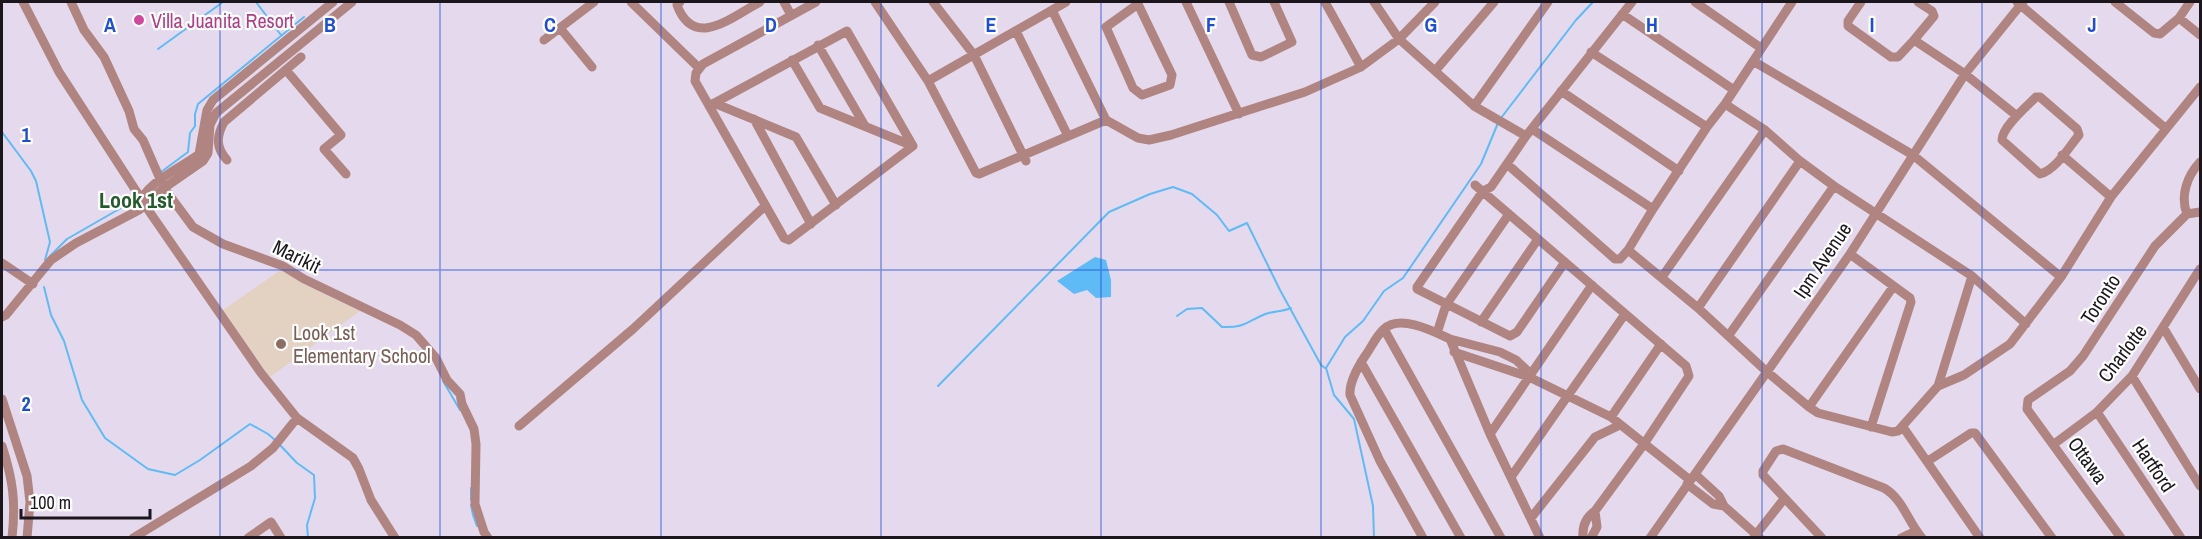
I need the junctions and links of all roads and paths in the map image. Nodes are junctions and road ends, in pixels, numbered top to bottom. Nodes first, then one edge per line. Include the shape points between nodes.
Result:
1 (23, 2) edge
2 (71, 2) edge
3 (333, 2) edge
4 (352, 2) edge
5 (594, 2) edge
6 (631, 2) edge
7 (680, 2) edge
8 (760, 2) edge
9 (784, 2) edge
10 (816, 2) edge
11 (875, 2) edge
12 (933, 2) edge
13 (1066, 2) edge
14 (1186, 2) edge
15 (1229, 2) edge
16 (1274, 2) edge
17 (1325, 2) edge
18 (1375, 2) edge
19 (1435, 2) edge
20 (1494, 2) edge
21 (1548, 2) edge
22 (1632, 2) edge
23 (1695, 2) edge
24 (1861, 2) edge
25 (1918, 2) edge
26 (2020, 2) edge
27 (2115, 2) edge
28 (2190, 2) edge
29 (1137, 3) edge
30 (1787, 3) edge
31 (1052, 10) junction
32 (1622, 14) junction
33 (791, 15) junction
34 (2179, 18) junction
35 (560, 28) junction
36 (1016, 31) junction
37 (2200, 35) edge
38 (1399, 39) junction
39 (544, 40) dead end
40 (1914, 40) junction
41 (818, 45) junction
42 (1761, 48) junction
43 (1591, 52) junction
44 (974, 56) junction
45 (302, 57) dead end
46 (792, 60) junction
47 (1753, 61) junction
48 (592, 67) dead end
49 (1361, 67) junction
50 (699, 68) junction
51 (286, 70) junction
52 (1435, 71) junction
53 (1965, 74) junction
54 (928, 81) junction
55 (2200, 87) edge
56 (1734, 90) junction
57 (1561, 91) junction
58 (711, 104) junction
59 (1725, 104) junction
60 (1474, 106) junction
61 (1239, 114) junction
62 (2017, 116) junction
63 (754, 119) junction
64 (1106, 120) junction
65 (865, 126) junction
66 (1707, 127) junction
67 (2166, 128) junction
68 (1764, 130) junction
69 (1529, 133) junction
70 (1068, 136) junction
71 (913, 146) junction
72 (220, 152) junction
73 (1912, 155) junction
74 (2062, 155) junction
75 (206, 157) junction
76 (1024, 159) junction
77 (227, 160) dead end
78 (1800, 161) junction
79 (2200, 162) edge
80 (1508, 164) junction
81 (1679, 171) junction
82 (346, 174) dead end
83 (162, 183) junction
84 (1474, 184) dead end
85 (1834, 186) junction
86 (1483, 191) junction
87 (2111, 197) junction
88 (141, 204) junction
89 (836, 205) junction
90 (765, 206) junction
91 (1653, 208) junction
92 (1876, 212) junction
93 (2200, 212) edge
94 (1509, 214) junction
95 (2187, 214) junction
96 (811, 224) junction
97 (1538, 239) junction
98 (1628, 250) junction
99 (1850, 254) junction
100 (1565, 262) junction
101 (2, 263) edge
102 (2200, 269) edge
103 (1972, 276) junction
104 (1662, 277) junction
105 (2061, 277) junction
106 (33, 284) junction
107 (1592, 285) junction
108 (1893, 287) junction
109 (1446, 305) junction
110 (1698, 308) junction
111 (1625, 314) junction
112 (2, 317) edge
113 (1481, 322) junction
114 (2026, 324) junction
115 (2163, 327) junction
116 (1384, 329) junction
117 (1437, 333) junction
118 (1729, 335) junction
119 (1450, 339) junction
120 (1661, 344) junction
121 (1454, 352) junction
122 (1361, 362) junction
123 (1766, 371) junction
124 (1530, 376) junction
125 (2132, 376) junction
126 (1938, 386) junction
127 (2200, 389) edge
128 (1567, 396) junction
129 (2, 399) edge
130 (2026, 404) joint
131 (1809, 407) junction
132 (2097, 412) junction
133 (1611, 417) junction
134 (297, 418) junction
135 (1620, 425) junction
136 (519, 426) dead end
137 (1871, 427) junction
138 (1903, 427) junction
139 (1490, 434) junction
140 (1644, 444) junction
141 (2054, 444) junction
142 (2, 446) edge
143 (1928, 461) junction
144 (1511, 477) junction
145 (1691, 479) junction
146 (2200, 486) edge
147 (1784, 499) junction
148 (1595, 511) junction
149 (1531, 518) junction
150 (1919, 534) edge
151 (1757, 536) edge
152 (12, 537) edge
153 (27, 537) edge
154 (133, 537) edge
155 (248, 537) edge
156 (281, 537) edge
157 (395, 537) edge
158 (488, 537) edge
159 (1423, 537) edge
160 (1461, 537) edge
161 (1501, 537) edge
162 (1540, 537) edge
163 (1583, 537) edge
164 (1591, 537) edge
165 (1650, 537) edge
166 (1822, 537) edge
167 (1901, 537) edge
168 (1980, 537) edge
169 (2052, 537) edge
170 (2121, 537) edge
171 (2181, 537) edge

1 - 88 street via 59,72
2 - 83 street, Marikit via 84,30 104,57
3 - 83 street via 213,100 207,110 199,154
4 - 75 street via 216,112 210,125
5 - 35 street
6 - 50 street
7 - 8 street via 680,13 692,26 708,29
9 - 33 street
10 - 33 street
11 - 54 street
12 - 44 street
13 - 31 street
14 - 61 street
15 - 16 street via 1252,56 1261,57 1292,42
17 - 49 street
18 - 38 street
19 - 38 street
20 - 52 street
21 - 60 street
22 - 32 street
23 - 42 street
24 - 40 street via 1848,26 1891,57 1898,57
25 - 40 street via 1934,16
26 - 53 street, Ipm Avenue
26 - 67 street
27 - 34 street via 2154,33 2160,34
28 - 34 street
29 - 29 street via 1172,75 1170,85 1142,95 1133,88 1106,27
30 - 42 street
31 - 36 street
31 - 64 street
32 - 43 street
32 - 56 street
33 - 50 street
34 - 37 street
35 - 39 street
35 - 48 street
36 - 44 street
36 - 70 street
38 - 49 street
38 - 52 street
40 - 53 street
41 - 46 street
41 - 65 street
41 - 71 street via 848,32
42 - 47 street
43 - 57 street
43 - 66 street
44 - 54 street
44 - 76 street
45 - 51 street
46 - 58 street
46 - 65 street via 820,108
47 - 56 street
47 - 73 street
49 - 61 street via 1305,92
50 - 58 street via 695,81
51 - 72 street via 224,122 219,130
51 - 82 street via 340,135 324,149 342,162
52 - 60 street
53 - 62 street
53 - 73 street, Ipm Avenue
54 - 76 street via 976,173
55 - 67 street
56 - 59 street
57 - 69 street
57 - 81 street
58 - 63 street
58 - 90 street
59 - 66 street
59 - 68 street
60 - 69 street
61 - 64 street via 1149,140
62 - 74 street via 2002,140 2040,174
62 - 74 street via 2040,97 2077,129 2079,135
63 - 89 street via 796,136
63 - 96 street
64 - 70 street
65 - 71 street
66 - 81 street
67 - 87 street
68 - 78 street
68 - 104 street
69 - 80 street
69 - 91 street
70 - 76 street
71 - 89 street
72 - 75 street
72 - 77 street
73 - 92 street, Ipm Avenue
73 - 105 street
74 - 87 street
75 - 83 street
78 - 85 street
78 - 110 street
79 - 95 street via 2185,190
80 - 86 street via 1491,187
80 - 98 street via 1615,259
81 - 91 street
83 - 88 street
83 - 158 street, Marikit via 199,232 283,266 416,335 460,394 474,429 475,504
84 - 86 street
85 - 92 street
85 - 118 street
86 - 94 street
86 - 109 street via 1416,287
87 - 105 street
88 - 106 street via 51,260
88 - 134 street
89 - 96 street
90 - 96 street via 786,240
90 - 136 street via 633,329
91 - 98 street
92 - 99 street, Ipm Avenue
92 - 103 street
93 - 95 street
94 - 97 street
94 - 109 street
95 - 130 street, Toronto via 2156,246 2083,356 2070,371
97 - 100 street
97 - 113 street
98 - 104 street
99 - 108 street
99 - 123 street, Ipm Avenue
100 - 107 street
100 - 113 street via 1517,332 1510,336
101 - 106 street
102 - 115 street, Charlotte
103 - 114 street
103 - 126 street
104 - 110 street
105 - 114 street
106 - 112 street
107 - 111 street
107 - 124 street
108 - 131 street
108 - 137 street via 1911,302
109 - 113 street
109 - 117 street
110 - 118 street
111 - 120 street
111 - 128 street
114 - 126 street via 2010,344 1964,375
115 - 125 street, Charlotte
115 - 127 street
116 - 117 street via 1400,324
116 - 122 street
116 - 161 street
117 - 119 street
118 - 123 street
119 - 121 street
119 - 124 street via 1500,352 1516,360
120 - 133 street
120 - 140 street via 1686,366 1689,376
121 - 124 street
121 - 139 street
122 - 159 street via 1350,395 1380,461
122 - 160 street
123 - 131 street
123 - 145 street, Ipm Avenue
124 - 128 street
124 - 139 street
125 - 132 street, Charlotte
125 - 146 street
126 - 138 street
128 - 133 street
128 - 144 street
129 - 153 street via 27,476
130 - 141 street, Ottawa
131 - 137 street
132 - 141 street, Charlotte
132 - 171 street, Hartford
133 - 135 street
134 - 154 street via 273,448 251,466
134 - 157 street via 353,458 371,500
135 - 140 street
135 - 149 street via 1595,437
137 - 138 street via 1892,432
138 - 143 street
139 - 144 street
140 - 145 street
140 - 148 street
141 - 170 street, Ottawa
142 - 152 street via 14,491
143 - 168 street
143 - 169 street via 1975,433
144 - 149 street
145 - 151 street via 1713,504 1724,506
145 - 165 street, Ipm Avenue
147 - 150 street via 1763,471 1776,451 1783,449 1884,488 1897,499
147 - 151 street
147 - 166 street
148 - 163 street via 1585,522
148 - 164 street via 1597,527
149 - 162 street
150 - 167 street
155 - 156 street via 270,522

